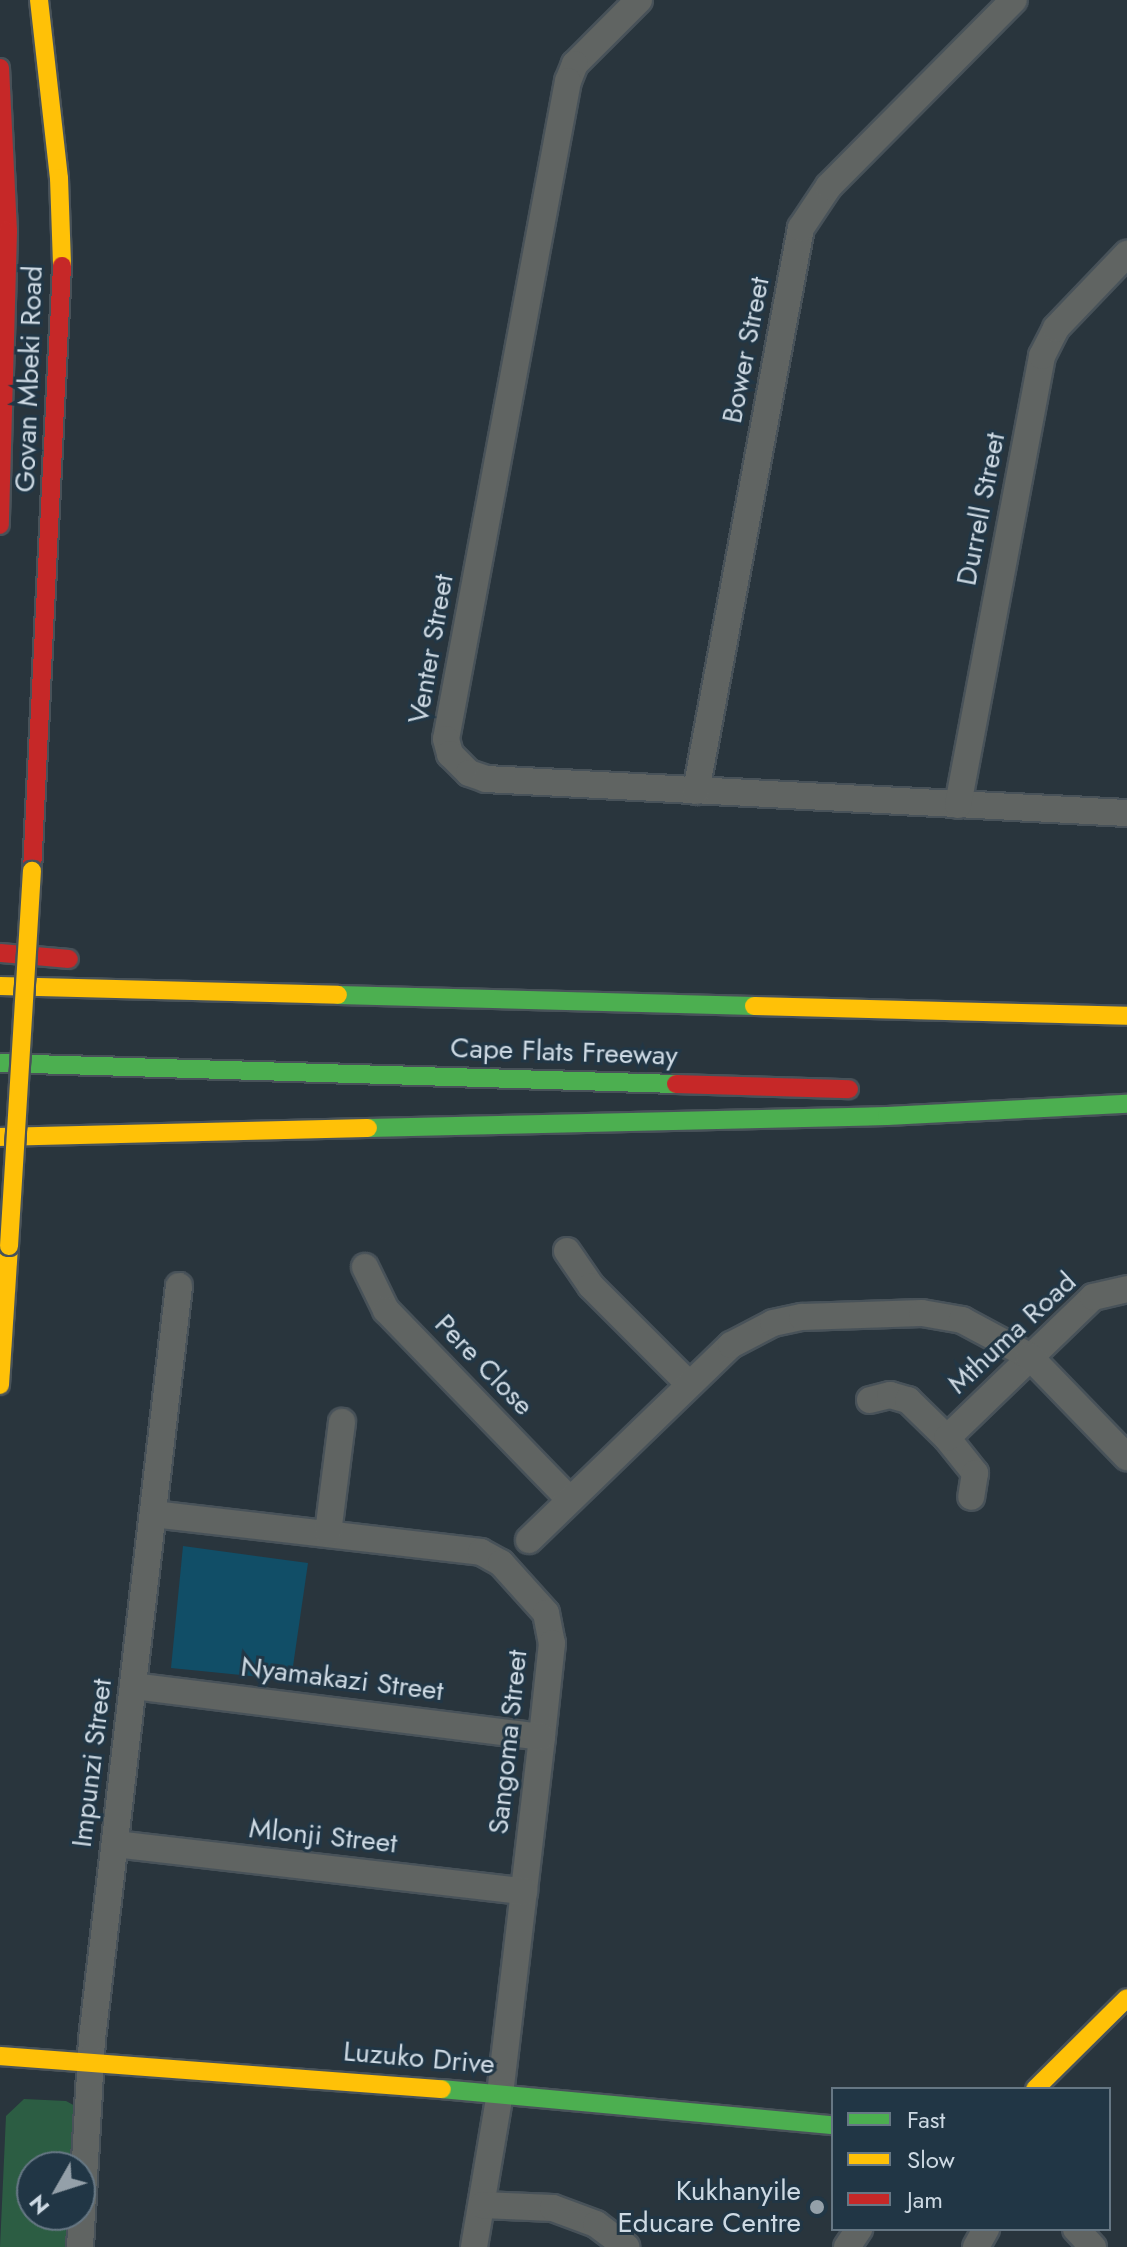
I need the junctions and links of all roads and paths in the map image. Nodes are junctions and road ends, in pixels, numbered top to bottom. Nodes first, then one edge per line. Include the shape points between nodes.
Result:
1 (39, 0) edge
2 (639, 0) edge
3 (1014, 0) edge
4 (0, 68) edge
5 (1127, 254) edge
6 (0, 525) edge
7 (696, 791) junction
8 (958, 805) junction
9 (1127, 813) edge
10 (0, 953) edge
11 (90, 960) dead end
12 (483, 979) dead end
13 (0, 986) edge
14 (699, 1003) junction
15 (1127, 1016) edge
16 (0, 1063) edge
17 (875, 1090) dead end
18 (953, 1093) dead end
19 (1127, 1101) edge
20 (83, 1135) junction
21 (0, 1137) edge
22 (0, 1149) edge
23 (567, 1251) dead end
24 (365, 1267) dead end
25 (179, 1286) dead end
26 (1127, 1289) edge
27 (1029, 1356) junction
28 (688, 1383) junction
29 (0, 1385) edge
30 (870, 1400) dead end
31 (342, 1422) dead end
32 (947, 1438) junction
33 (1127, 1457) edge
34 (971, 1497) dead end
35 (569, 1499) junction
36 (153, 1514) junction
37 (328, 1533) junction
38 (529, 1540) dead end
39 (133, 1686) junction
40 (542, 1737) junction
41 (115, 1844) junction
42 (524, 1891) junction
43 (1127, 1998) edge
44 (0, 2056) edge
45 (91, 2061) junction
46 (1037, 2087) edge
47 (500, 2093) junction
48 (831, 2125) edge
49 (482, 2205) junction
50 (1078, 2231) edge
51 (80, 2247) edge
52 (474, 2247) edge
53 (626, 2247) edge
54 (1093, 2247) edge

1 - 29 main road, Govan Mbeki Road, bridge via 59,178 63,308
2 - 7 street, Venter Street via 575,64 568,81 446,739 457,764 486,779
3 - 7 street, Bower Street via 829,186 801,228
4 - 6 main road, Govan Mbeki Road via 6,104 8,231
5 - 8 street, Durrell Street via 1056,328 1042,356
7 - 8 street, Venter Street
8 - 9 street, Venter Street
10 - 11 main road
12 - 14 main road
13 - 14 main road, Cape Flats Freeway
14 - 15 main road, Cape Flats Freeway
16 - 17 main road, Cape Flats Freeway
18 - 19 main road
19 - 20 main road via 901,1116
20 - 21 main road
20 - 22 main road
23 - 28 street via 591,1286
24 - 35 street, Pere Close via 386,1310
25 - 36 street, Impunzi Street
26 - 27 street, Mthuma Road via 1093,1297
27 - 28 street via 962,1320 922,1313 802,1317 750,1332
27 - 32 street, Mthuma Road
27 - 33 street
28 - 35 street
30 - 32 street via 890,1395 908,1400
31 - 37 street
32 - 34 street via 975,1473
35 - 38 street
36 - 37 street, Sangoma Street
36 - 39 street, Impunzi Street
37 - 40 street, Sangoma Street via 481,1552 501,1563 550,1625
39 - 40 street, Nyamakazi Street
39 - 41 street, Impunzi Street
40 - 42 street, Sangoma Street
41 - 42 street, Mlonji Street
41 - 45 street, Impunzi Street
42 - 47 street, Sangoma Street
43 - 46 main road
44 - 45 main road, Luzuko Drive
45 - 47 main road, Luzuko Drive
45 - 51 street, Impunzi Street
47 - 48 main road, Luzuko Drive
47 - 49 street, Sangoma Street
49 - 52 street, Sangoma Street
49 - 53 street via 553,2208 596,2224
50 - 54 street

